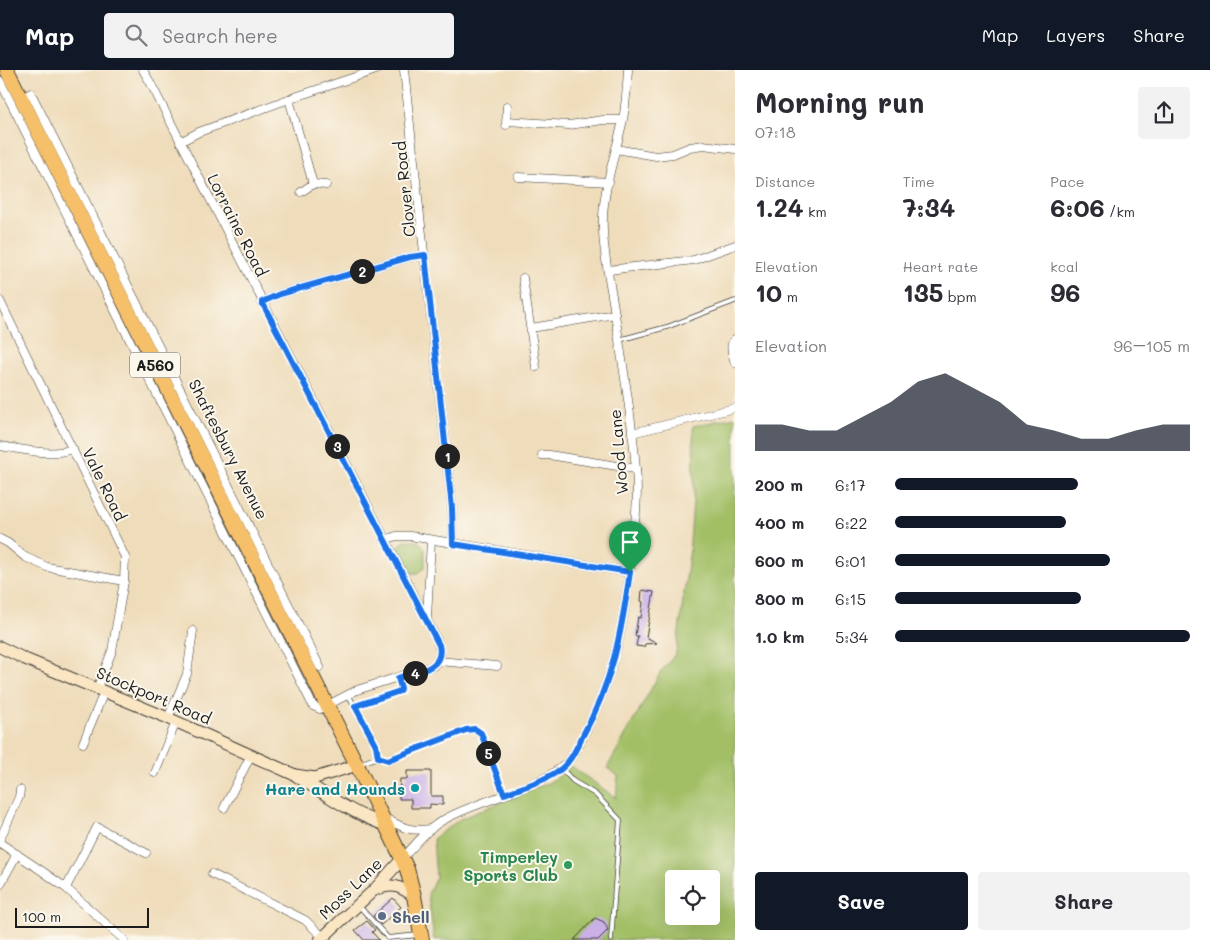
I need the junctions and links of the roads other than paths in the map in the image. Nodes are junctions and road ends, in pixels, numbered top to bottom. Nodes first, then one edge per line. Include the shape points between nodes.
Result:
1 (7, 70) edge
2 (142, 70) edge
3 (376, 70) edge
4 (404, 70) edge
5 (628, 70) edge
6 (0, 81) edge
7 (21, 98) junction
8 (289, 98) junction
9 (507, 106) dead end
10 (622, 120) junction
11 (180, 142) junction
12 (616, 149) junction
13 (735, 149) edge
14 (518, 177) dead end
15 (609, 182) junction
16 (313, 184) junction
17 (326, 186) dead end
18 (301, 192) dead end
19 (66, 201) junction
20 (735, 245) edge
21 (425, 255) junction
22 (608, 270) junction
23 (523, 278) dead end
24 (0, 301) edge
25 (735, 301) edge
26 (262, 302) junction
27 (615, 314) junction
28 (531, 328) junction
29 (735, 339) edge
30 (619, 340) junction
31 (735, 364) edge
32 (536, 367) dead end
33 (735, 408) edge
34 (632, 433) junction
35 (0, 446) edge
36 (73, 450) junction
37 (542, 455) dead end
38 (636, 469) junction
39 (0, 539) edge
40 (385, 540) junction
41 (431, 540) junction
42 (453, 544) junction
43 (630, 572) junction
44 (124, 581) junction
45 (426, 620) junction
46 (193, 631) dead end
47 (302, 646) junction
48 (0, 647) edge
49 (438, 661) junction
50 (496, 666) dead end
51 (311, 669) junction
52 (398, 678) junction
53 (100, 691) junction
54 (348, 694) junction
55 (327, 706) junction
56 (355, 706) junction
57 (172, 720) junction
58 (83, 743) dead end
59 (251, 755) junction
60 (378, 757) junction
61 (357, 765) junction
62 (561, 768) junction
63 (155, 773) dead end
64 (295, 775) junction
65 (20, 790) dead end
66 (504, 794) junction
67 (224, 808) dead end
68 (383, 820) junction
69 (432, 828) junction
70 (0, 839) edge
71 (0, 843) edge
72 (146, 853) dead end
73 (17, 854) junction
74 (402, 859) junction
75 (214, 878) dead end
76 (0, 885) edge
77 (66, 888) junction
78 (374, 890) junction
79 (414, 896) junction
80 (358, 904) junction
81 (421, 937) edge
82 (321, 938) edge
83 (124, 940) edge
84 (611, 940) edge

1 - 7 highway, Shaftesbury Avenue / A560
2 - 11 street, Lorraine Road
3 - 8 street
4 - 21 street, Clover Road
5 - 10 street, Wood Lane
6 - 19 street, Shaftesbury Avenue
7 - 19 highway, Shaftesbury Avenue / A560
7 - 47 street, Shaftesbury Avenue via 31,93
8 - 11 street
8 - 16 street
9 - 10 street via 506,123 569,125
10 - 12 street, Wood Lane
11 - 26 street, Lorraine Road
12 - 13 street via 656,156 703,145
12 - 15 street, Wood Lane
14 - 15 street
15 - 22 street, Wood Lane via 602,225
16 - 17 street
16 - 18 street
19 - 47 highway, Shaftesbury Avenue / A560
19 - 51 street, Shaftesbury Avenue
20 - 22 street via 694,260
21 - 26 street via 280,294
21 - 42 street, Clover Road
22 - 27 street, Wood Lane
23 - 28 street
24 - 36 street, Vale Road
25 - 30 lane
26 - 40 street, Lorraine Road
27 - 28 street
27 - 30 street, Wood Lane
28 - 32 street
29 - 31 street via 731,347
30 - 34 street, Wood Lane
33 - 34 street
34 - 38 street, Wood Lane
35 - 36 street via 46,452
36 - 44 street, Vale Road via 125,557
37 - 38 street
38 - 43 street, Wood Lane
39 - 44 street via 25,557 47,567
40 - 41 street via 402,536
40 - 45 street, Lorraine Road
41 - 42 street
41 - 45 street
42 - 43 street
43 - 62 street, Wood Lane via 610,678 572,757
44 - 53 street, Vale Road via 112,651
45 - 49 street, Lorraine Road via 439,645
46 - 57 street via 187,674
47 - 51 highway, Shaftesbury Avenue / A560
48 - 53 main road, Stockport Road
49 - 50 street
49 - 52 street via 430,668
51 - 55 highway, Shaftesbury Avenue / A560
52 - 54 street
52 - 56 lane via 400,691
53 - 57 main road, Stockport Road
53 - 58 street, Vale Road
54 - 55 street
54 - 56 lane
55 - 61 highway, Shaftesbury Avenue / A560
56 - 60 lane via 376,745
57 - 59 main road, Stockport Road
57 - 63 street
59 - 64 main road, Stockport Road
59 - 67 street
60 - 61 lane
60 - 66 lane via 388,760 475,729 481,733
61 - 64 main road, Stockport Road via 316,778
61 - 68 highway, A560
62 - 66 street, Wood Lane
62 - 84 lane via 595,794 620,820
64 - 68 main road, Stockport Road via 360,814
65 - 70 street
66 - 69 street, Wood Lane via 443,820
68 - 69 street, Wood Lane via 418,831
68 - 74 highway, A560
69 - 74 street, Wood Lane
71 - 73 street
72 - 77 street via 97,827
73 - 76 street
73 - 77 street
74 - 78 main road, Moss Lane
74 - 79 highway, A560
75 - 82 street via 305,920
77 - 83 street
78 - 79 main road via 391,885
78 - 80 main road, Moss Lane
79 - 81 highway, A560
80 - 81 lane via 388,938
80 - 82 main road, Moss Lane

